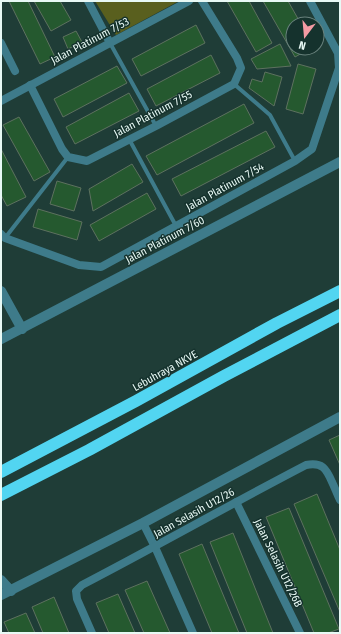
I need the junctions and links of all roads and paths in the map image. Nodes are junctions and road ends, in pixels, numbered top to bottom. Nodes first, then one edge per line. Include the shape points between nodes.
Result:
1 (88, 1) edge
2 (188, 1) edge
3 (202, 1) edge
4 (310, 1) edge
5 (110, 42) junction
6 (1, 43) edge
7 (14, 71) dead end
8 (234, 84) junction
9 (30, 85) junction
10 (1, 101) edge
11 (156, 126) junction
12 (129, 139) junction
13 (68, 157) junction
14 (295, 161) junction
15 (340, 162) edge
16 (176, 226) junction
17 (3, 236) edge
18 (1, 291) edge
19 (340, 291) edge
20 (340, 315) edge
21 (22, 329) junction
22 (1, 339) edge
23 (340, 418) edge
24 (1, 472) edge
25 (1, 495) edge
26 (340, 500) edge
27 (236, 502) junction
28 (143, 523) junction
29 (155, 547) junction
30 (1, 580) edge
31 (11, 591) junction
32 (1, 595) edge
33 (92, 633) edge
34 (193, 633) edge
35 (300, 633) edge

1 - 5 street
2 - 5 street, Jalan Platinum 7/53
3 - 8 street via 241,68
4 - 14 street, Jalan Platinum 7/54 via 338,52 338,68 312,148
5 - 9 street, Jalan Platinum 7/53
5 - 11 lane
6 - 7 street
8 - 11 street, Jalan Platinum 7/55
8 - 14 lane via 270,115
9 - 10 street, Jalan Platinum 7/53
9 - 13 street
11 - 12 street, Jalan Platinum 7/55
12 - 13 street, Jalan Platinum 7/55 via 86,161
12 - 16 lane
13 - 17 lane
14 - 16 street, Jalan Platinum 7/54
15 - 21 street, Jalan Platinum 7/60
16 - 17 street, Jalan Platinum 7/54 via 101,267 79,265
18 - 21 street
19 - 24 highway, Lebuhraya NKVE
20 - 25 highway
21 - 22 street, Jalan Platinum 7/60
23 - 28 street
26 - 27 street, Jalan Selasih U12/26 via 326,469 313,464 306,465
27 - 29 street, Jalan Selasih U12/26
27 - 35 street, Jalan Selasih U12/26B
28 - 29 street
28 - 31 street
29 - 33 street, Jalan Selasih U12/26 via 82,585 76,591
29 - 34 street
30 - 31 street
31 - 32 street

